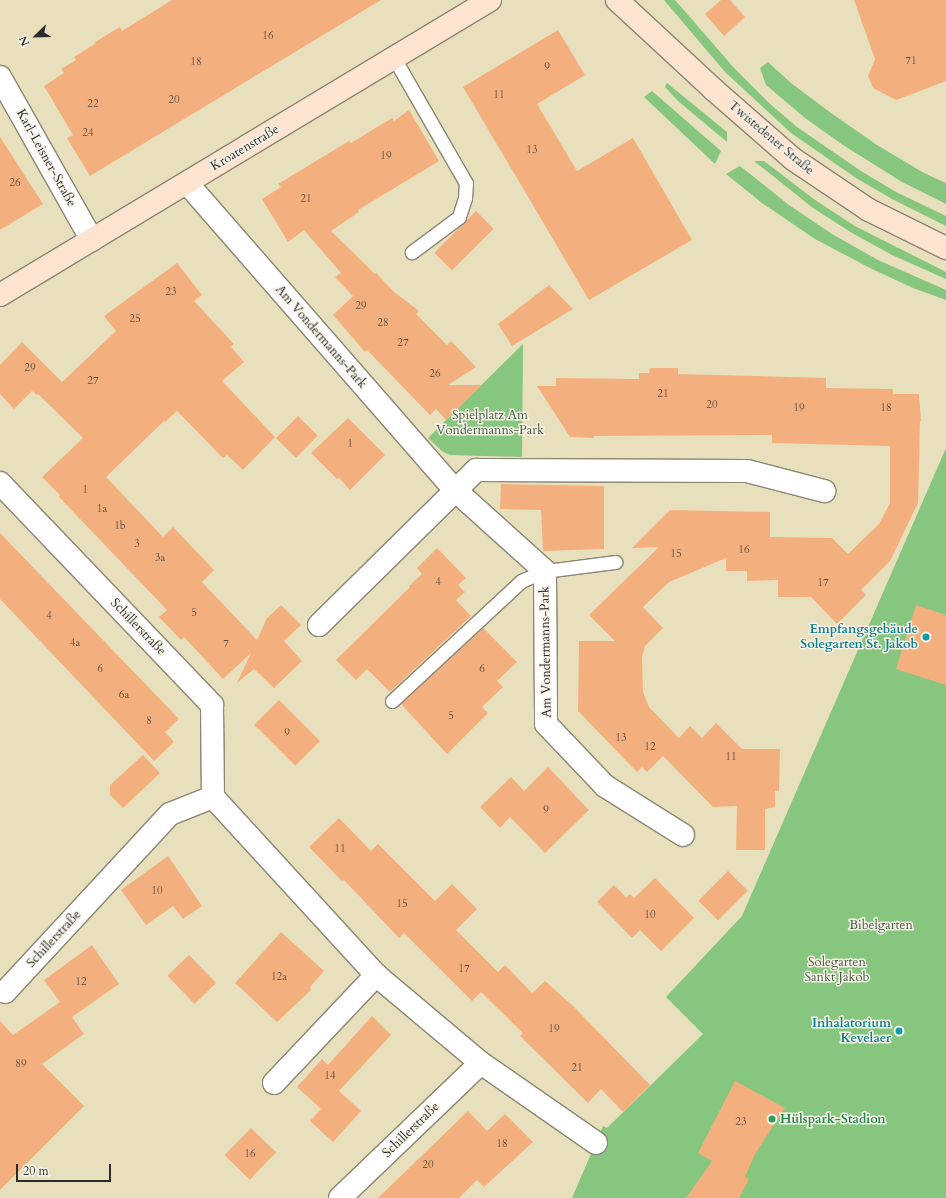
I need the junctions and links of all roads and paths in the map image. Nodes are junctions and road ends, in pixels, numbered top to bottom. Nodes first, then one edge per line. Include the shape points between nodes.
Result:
1 (490, 0) edge
2 (617, 0) edge
3 (394, 58) junction
4 (0, 77) edge
5 (187, 183) junction
6 (92, 240) junction
7 (946, 248) edge
8 (412, 252) dead end
9 (0, 295) edge
10 (0, 483) edge
11 (455, 490) junction
12 (824, 491) dead end
13 (615, 562) dead end
14 (545, 571) junction
15 (319, 625) dead end
16 (392, 701) dead end
17 (213, 797) junction
18 (683, 835) dead end
19 (376, 975) junction
20 (5, 992) dead end
21 (481, 1062) junction
22 (274, 1083) dead end
23 (596, 1143) dead end
24 (340, 1198) edge

1 - 3 street, Kroatenstraße
2 - 7 street, Twistedener Straße via 793,159 869,210
3 - 5 street, Kroatenstraße
3 - 8 lane via 466,183 465,198 459,217
4 - 6 street, Karl-Leisner-Straße
5 - 6 street, Kroatenstraße
5 - 11 street, Am Vondermanns-Park
6 - 9 street, Kroatenstraße
10 - 17 street, Schillerstraße via 212,705
11 - 12 street via 476,470 492,470 747,471
11 - 14 street, Am Vondermanns-Park
11 - 15 street
13 - 14 lane
14 - 16 lane via 521,581
14 - 18 street, Am Vondermanns-Park via 546,724 605,786
17 - 19 street
17 - 20 street, Schillerstraße via 170,814
19 - 21 street
19 - 22 street
21 - 23 street
21 - 24 street, Schillerstraße

